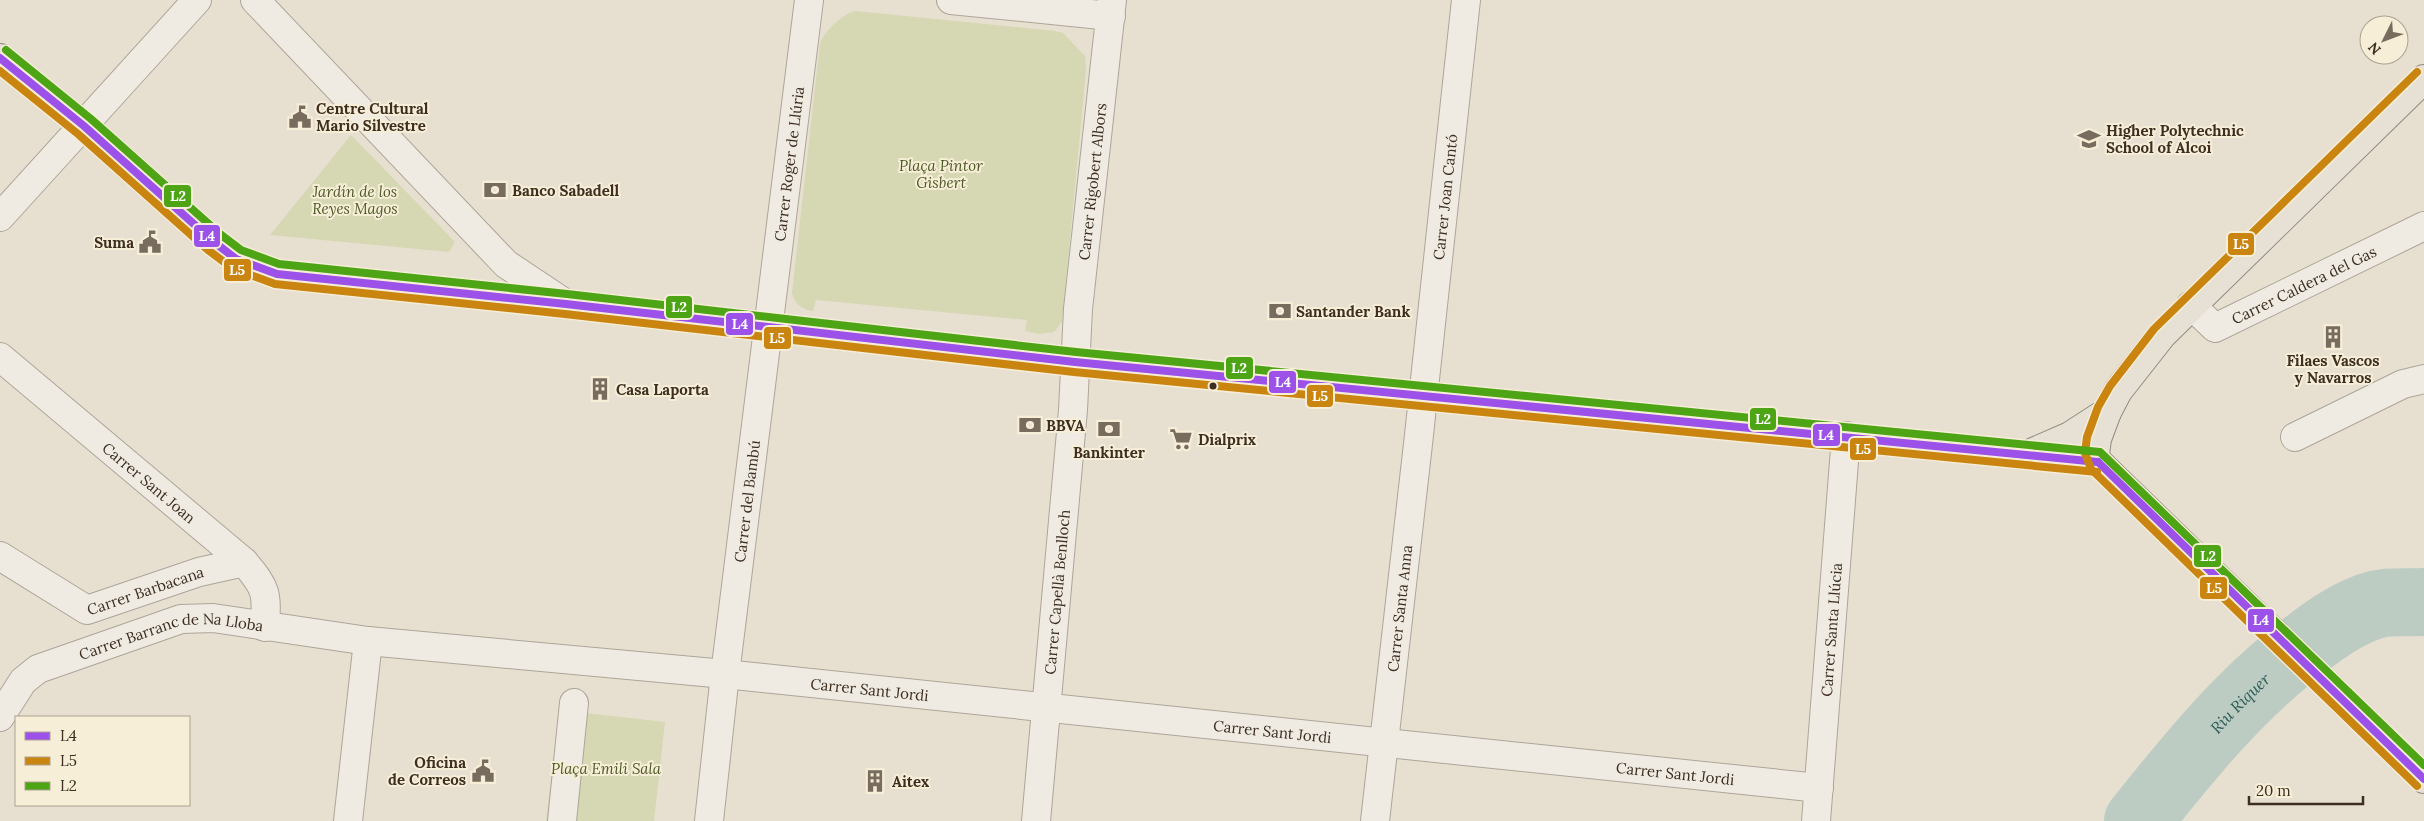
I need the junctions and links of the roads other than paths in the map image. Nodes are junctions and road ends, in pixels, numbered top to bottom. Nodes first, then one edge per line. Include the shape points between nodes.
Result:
1 (197, 0) edge
2 (255, 0) edge
3 (809, 0) edge
4 (951, 0) edge
5 (1466, 0) edge
6 (1112, 8) edge
7 (0, 58) edge
8 (2424, 79) edge
9 (84, 126) junction
10 (0, 217) edge
11 (2424, 226) edge
12 (566, 304) junction
13 (2191, 306) junction
14 (769, 328) junction
15 (0, 357) edge
16 (1075, 362) junction
17 (2424, 379) edge
18 (1423, 396) junction
19 (2107, 412) junction
20 (1846, 436) junction
21 (2295, 437) dead end
22 (2026, 454) junction
23 (2098, 462) junction
24 (0, 556) edge
25 (244, 562) junction
26 (264, 627) junction
27 (368, 642) junction
28 (725, 674) junction
29 (574, 703) dead end
30 (1046, 708) junction
31 (0, 717) edge
32 (1384, 742) junction
33 (2424, 779) edge
34 (1819, 788) junction
35 (348, 821) edge
36 (562, 821) edge
37 (710, 821) edge
38 (1036, 821) edge
39 (1375, 821) edge
40 (1816, 821) edge

1 - 9 street
2 - 12 street via 506,264
3 - 14 street, Carrer Roger de Llúria
4 - 6 street
5 - 18 street, Carrer Joan Cantó
6 - 16 street, Carrer Rigobert Albors via 1078,309
7 - 9 main road
8 - 13 main road
9 - 10 street
9 - 12 main road via 214,242 236,259 258,268 300,277
11 - 13 street, Carrer Caldera del Gas via 2215,328
12 - 14 main road
13 - 19 main road via 2138,364
14 - 16 main road
14 - 28 street, Carrer del Bambú
15 - 25 street, Carrer Sant Joan
16 - 18 main road
16 - 30 street, Carrer Capellà Benlloch
17 - 21 street via 2403,384
18 - 20 main road
18 - 32 street, Carrer Santa Anna
19 - 22 main road via 2070,436
19 - 23 main road via 2097,439 2095,454
20 - 22 main road
20 - 34 street, Carrer Santa Llúcia
22 - 23 main road
23 - 33 main road
24 - 25 street, Carrer Barbacana via 88,610 199,572
25 - 26 street, Carrer Sant Joan via 261,582 266,598
26 - 27 street, Carrer Barranc de Na Lloba
26 - 31 street, Carrer Barranc de Na Lloba via 205,618 181,619 160,626 38,670 24,681
27 - 28 street
27 - 35 street
28 - 30 street, Carrer Sant Jordi
28 - 37 street
29 - 36 street
30 - 32 street, Carrer Sant Jordi
30 - 38 street, Carrer Capellà Benlloch
32 - 34 street, Carrer Sant Jordi
32 - 39 street, Carrer Santa Anna
34 - 40 street, Carrer Santa Llúcia

